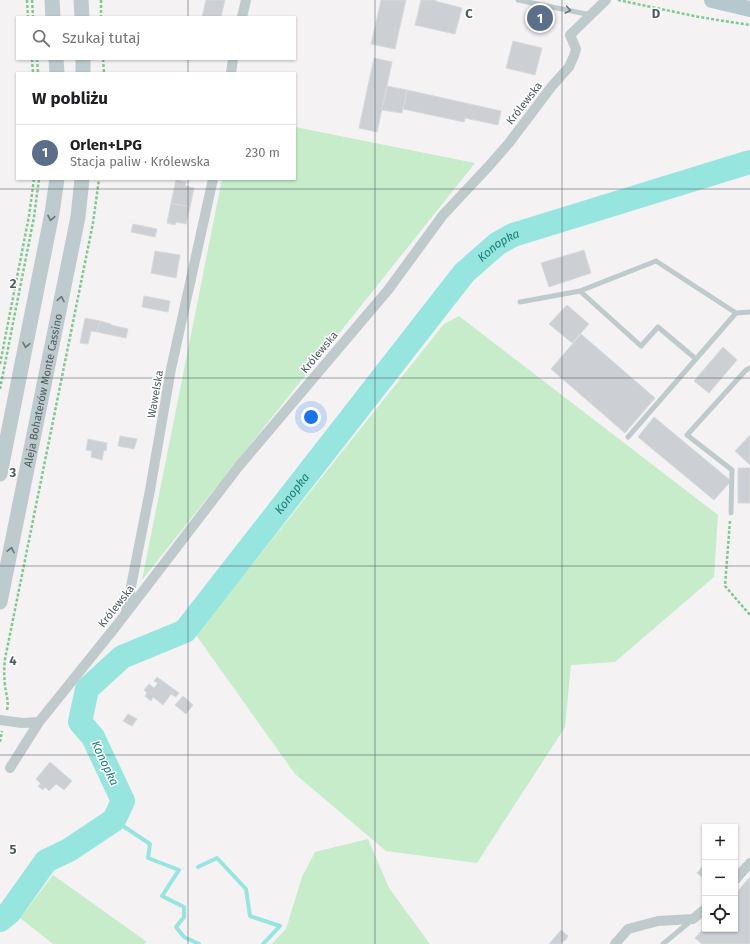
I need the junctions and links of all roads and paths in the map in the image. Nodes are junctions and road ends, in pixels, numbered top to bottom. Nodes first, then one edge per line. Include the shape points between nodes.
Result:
1 (27, 0) edge
2 (32, 0) edge
3 (52, 0) edge
4 (81, 0) edge
5 (101, 0) edge
6 (246, 0) edge
7 (518, 0) edge
8 (606, 0) edge
9 (618, 0) edge
10 (712, 0) edge
11 (750, 9) edge
12 (591, 15) junction
13 (28, 16) edge
14 (33, 16) edge
15 (53, 16) edge
16 (82, 16) edge
17 (102, 16) edge
18 (242, 16) edge
19 (750, 25) edge
20 (32, 60) edge
21 (37, 60) edge
22 (56, 60) edge
23 (83, 60) edge
24 (103, 60) edge
25 (233, 60) edge
26 (33, 72) edge
27 (38, 72) edge
28 (57, 72) edge
29 (84, 72) edge
30 (104, 72) edge
31 (231, 72) edge
32 (34, 180) edge
33 (39, 180) edge
34 (58, 180) edge
35 (82, 180) edge
36 (100, 180) edge
37 (213, 180) edge
38 (580, 291) junction
39 (520, 302) dead end
40 (750, 312) edge
41 (736, 313) junction
42 (696, 359) junction
43 (0, 364) edge
44 (750, 368) edge
45 (0, 389) edge
46 (628, 437) dead end
47 (0, 474) edge
48 (731, 512) joint
49 (0, 602) edge
50 (125, 614) junction
51 (750, 615) edge
52 (2, 721) edge
53 (39, 722) junction
54 (0, 742) edge
55 (10, 768) dead end
56 (750, 863) edge
57 (738, 877) edge
58 (702, 912) edge
59 (693, 919) junction
60 (615, 944) edge
61 (664, 944) edge

1 - 13 path
2 - 14 path
3 - 15 main road
4 - 16 main road
5 - 17 path
6 - 18 street
7 -> 12 lane
8 - 12 street, Królewska
9 - 19 path
10 - 11 main road
12 - 50 street, Królewska via 570,35 576,49 569,67 509,143 443,215 388,290 239,466
20 - 26 path
21 - 27 path
22 - 28 main road
23 - 29 main road
24 - 30 path
25 - 31 street
32 - 43 path
33 - 45 path
34 -> 47 main road
49 -> 35 main road, Aleja Bohaterów Monte Cassino via 78,217
36 - 52 path via 92,231 5,659 5,686 9,703
37 - 50 street, Wawelska via 171,368
38 - 39 lane
38 - 41 lane via 656,261
38 - 42 lane via 641,346 658,327
40 - 41 lane
41 - 42 lane
42 - 46 lane
44 - 48 lane via 687,435 732,470
48 - 51 path via 725,586
50 - 53 street, Królewska
52 - 53 street
52 - 54 path
53 - 55 street, Królewska
56 - 57 street
58 - 59 street
59 - 60 street via 658,921 628,929
59 - 61 lane

